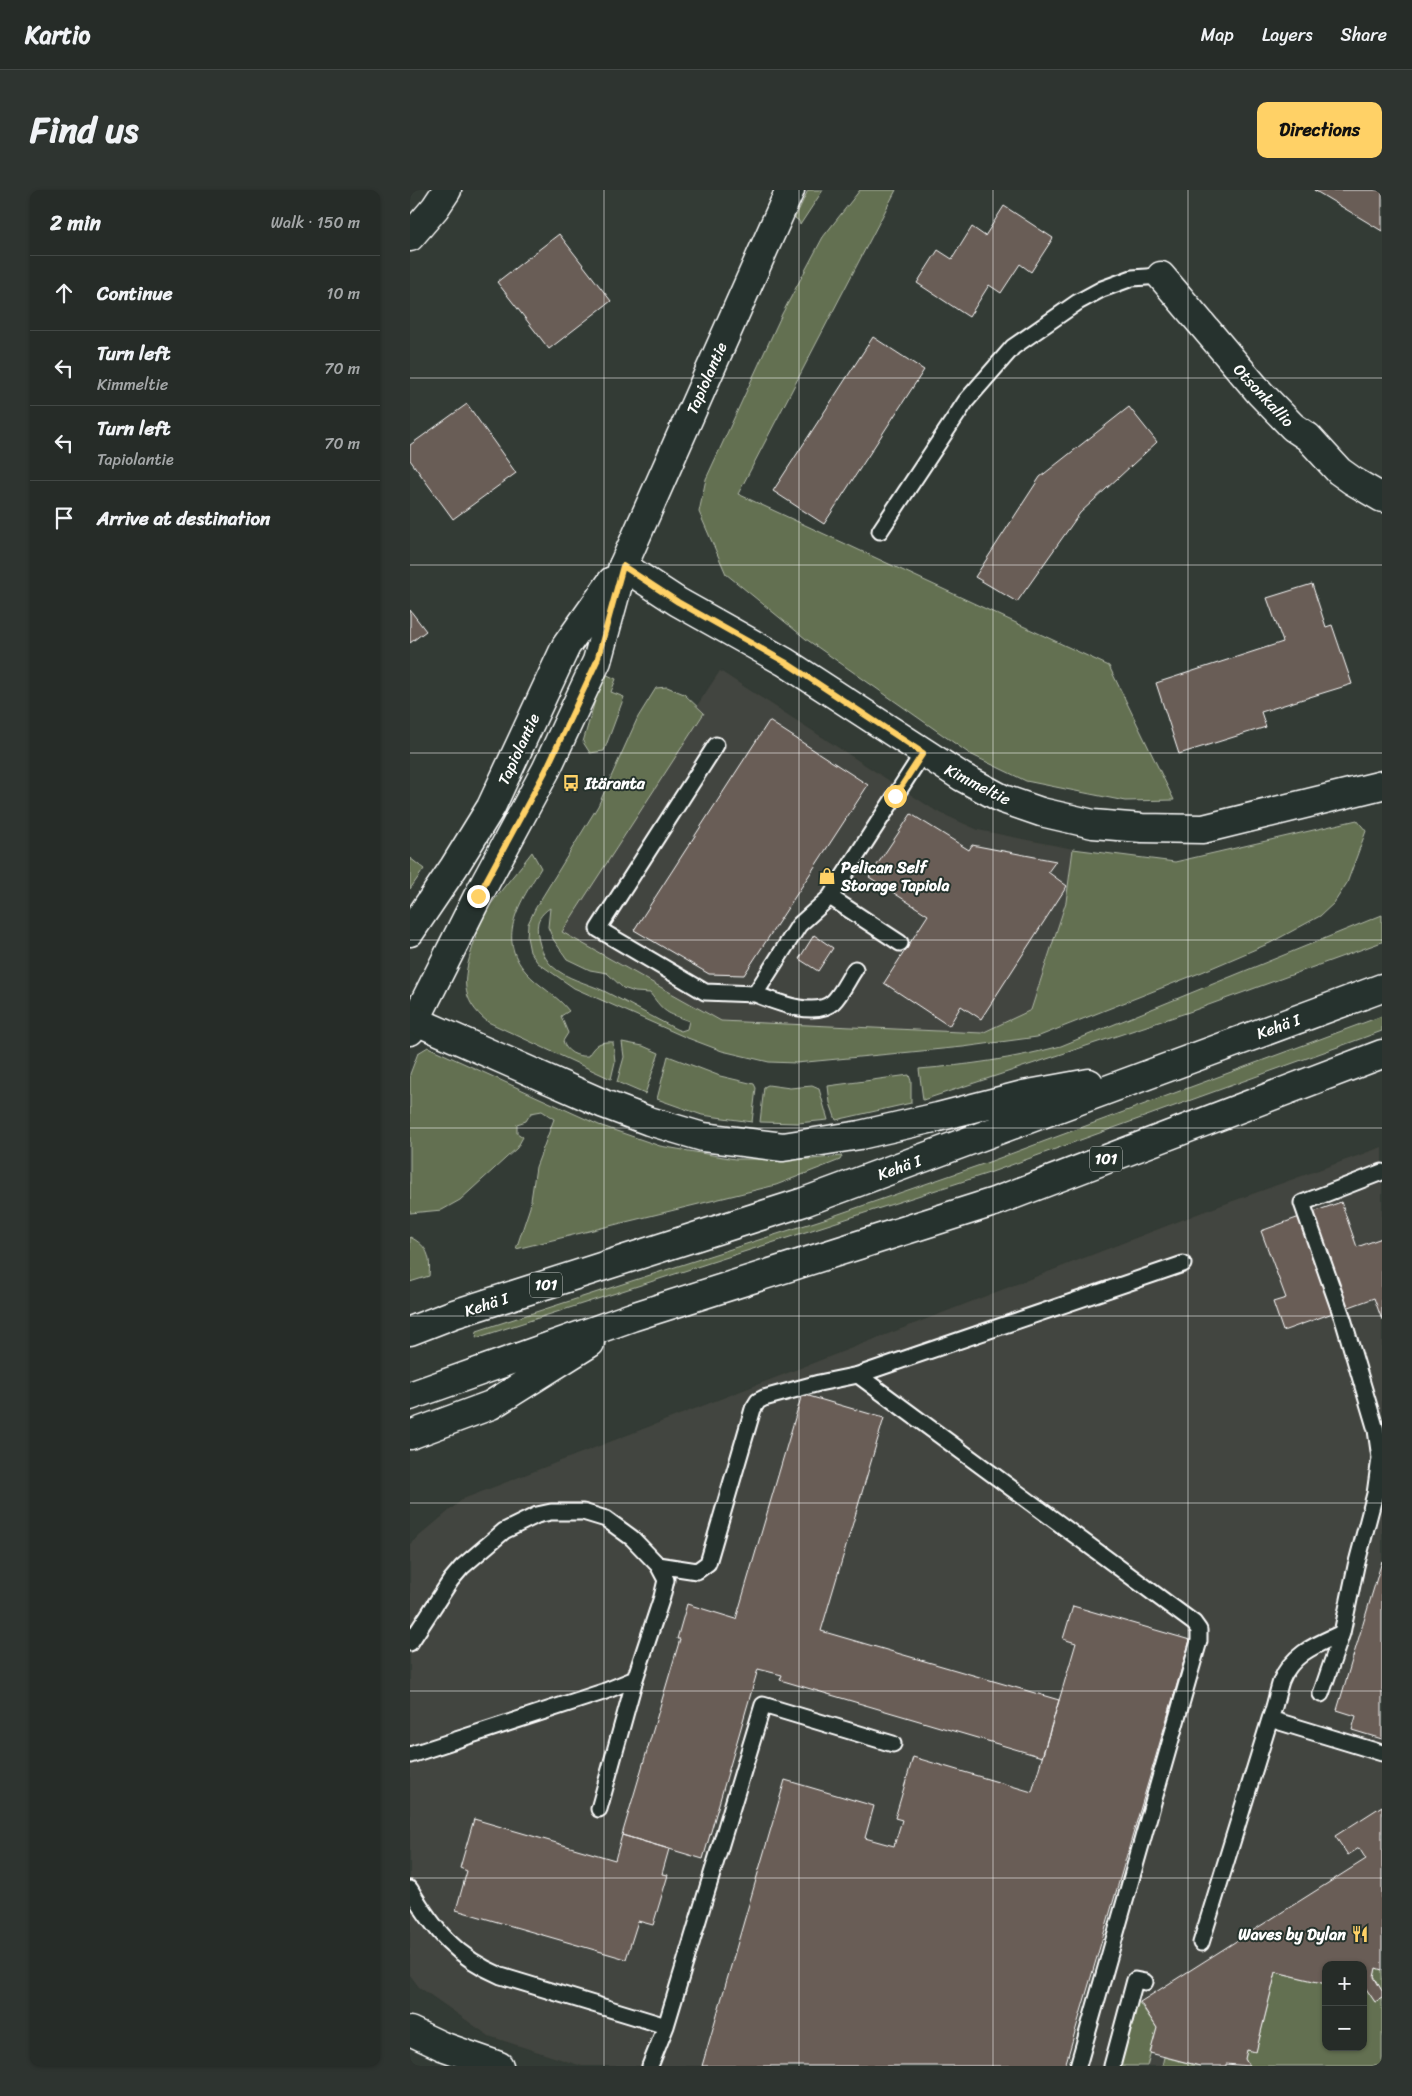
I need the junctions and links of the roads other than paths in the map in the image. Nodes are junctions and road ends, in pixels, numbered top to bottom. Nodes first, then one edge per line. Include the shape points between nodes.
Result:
1 (447, 190) edge
2 (790, 190) edge
3 (410, 236) edge
4 (1161, 276) joint
5 (1382, 498) edge
6 (880, 531) dead end
7 (623, 566) junction
8 (716, 745) dead end
9 (923, 753) junction
10 (1382, 785) edge
11 (830, 897) junction
12 (410, 932) edge
13 (900, 943) dead end
14 (855, 969) dead end
15 (1382, 988) edge
16 (755, 994) junction
17 (411, 1022) edge
18 (1382, 1054) edge
19 (1155, 1072) junction
20 (1382, 1172) edge
21 (1183, 1264) dead end
22 (632, 1317) junction
23 (410, 1331) edge
24 (858, 1375) junction
25 (410, 1396) edge
26 (410, 1434) edge
27 (658, 1565) junction
28 (1342, 1633) junction
29 (410, 1643) edge
30 (635, 1679) junction
31 (1321, 1694) dead end
32 (1270, 1719) junction
33 (893, 1744) dead end
34 (1382, 1753) edge
35 (410, 1755) edge
36 (599, 1809) dead end
37 (413, 1900) edge
38 (1201, 1942) dead end
39 (1145, 1982) dead end
40 (666, 2026) junction
41 (410, 2031) edge
42 (499, 2066) edge
43 (650, 2066) edge
44 (1078, 2066) edge
45 (1112, 2066) edge

1 - 3 main road
2 - 7 main road, Tapiolantie
4 - 5 main road, Otsonkallio via 1293,427 1308,437 1339,471
4 - 6 lane via 1132,278 1102,289 1013,347 966,401
7 - 9 main road, Kimmeltie via 678,602 785,662
7 - 12 main road, Tapiolantie via 566,646 491,807
7 - 17 main road, Tapiolantie via 597,661 546,770
8 - 16 lane via 598,929 706,992
9 - 10 main road, Kimmeltie via 1003,799 1075,821 1142,828 1216,827
9 - 11 lane
11 - 13 lane
11 - 16 lane via 799,925
14 - 16 lane via 832,1002 817,1009 788,1006
15 - 19 main road, Kehä I / 101
17 - 19 main road via 649,1121 703,1137 783,1147 860,1135 1023,1095
18 - 22 main road, 101 via 994,1202
19 - 23 main road, Kehä I / 101 via 804,1202
20 - 28 lane via 1302,1203 1343,1320 1376,1430 1380,1458 1375,1494
21 - 24 lane
22 - 25 main road, 101
22 - 26 main road via 491,1406
24 - 27 lane via 818,1382 758,1402 753,1409 708,1563 697,1571
24 - 44 lane via 1194,1623 1199,1630 1199,1641
27 - 29 lane via 632,1538 606,1519 583,1512 537,1514 504,1531 462,1566
27 - 30 lane via 666,1580
28 - 31 lane
28 - 32 lane via 1294,1659 1282,1680
30 - 35 lane
30 - 36 lane
32 - 34 lane
32 - 38 lane
33 - 40 lane via 763,1705
37 - 40 lane via 447,1941 484,1969
39 - 45 lane via 1135,1980
40 - 43 lane
41 - 42 main road

